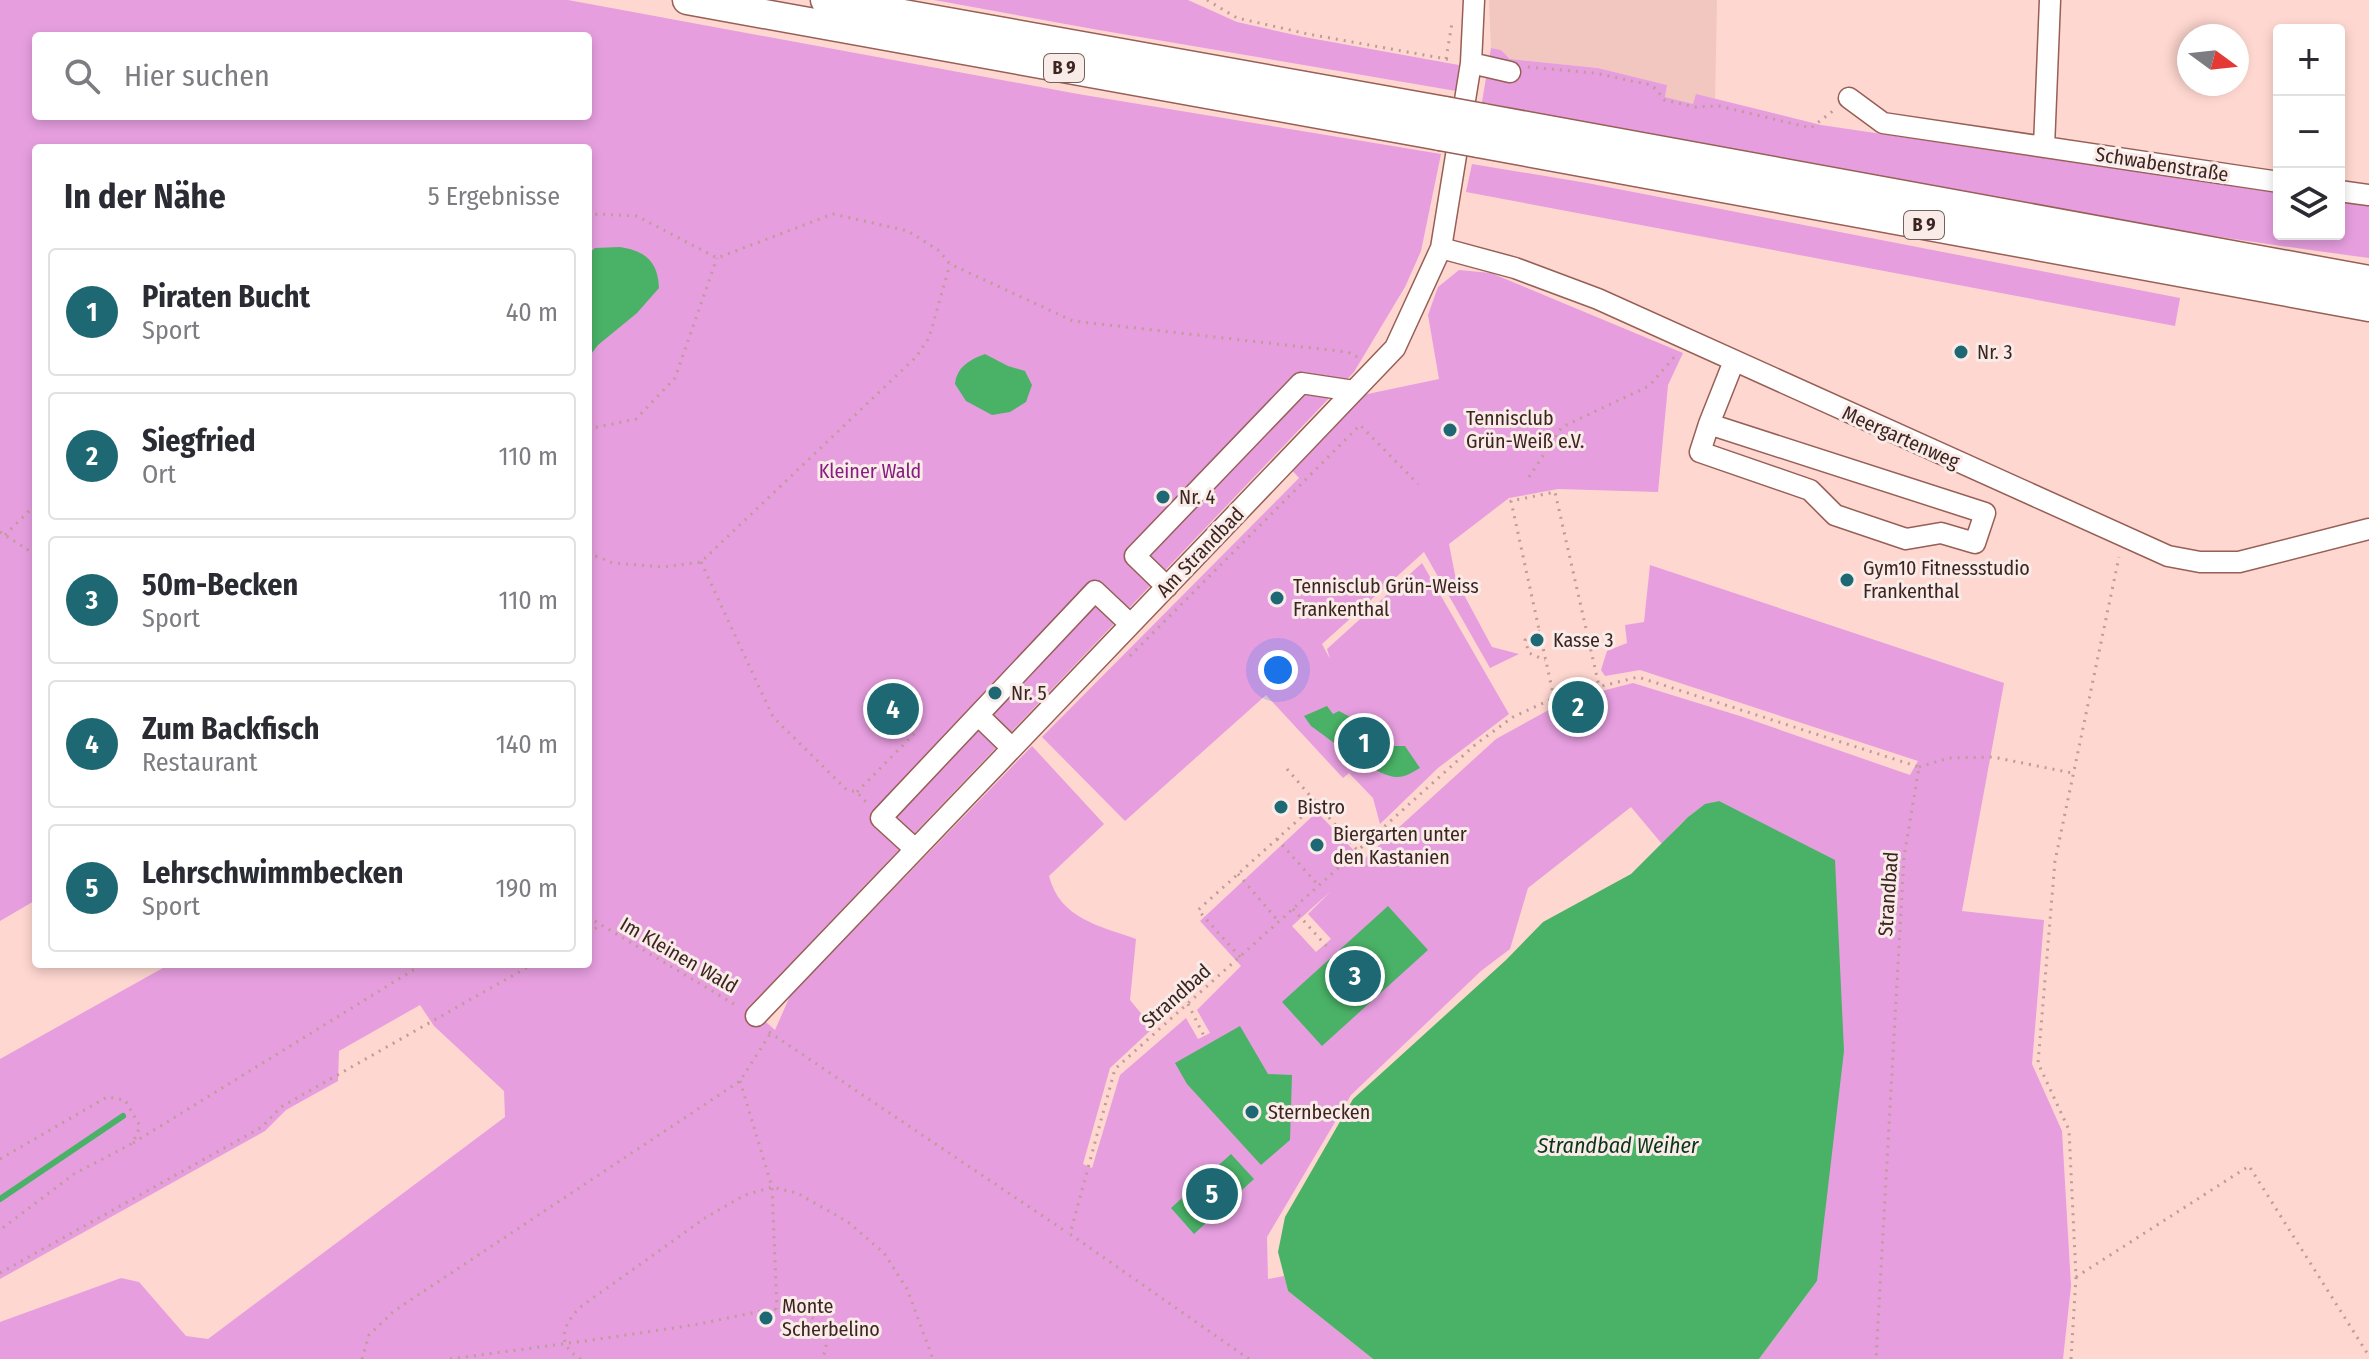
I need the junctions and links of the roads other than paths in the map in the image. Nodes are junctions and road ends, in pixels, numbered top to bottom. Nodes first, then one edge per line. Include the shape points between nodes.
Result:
1 (687, 0) edge
2 (825, 0) edge
3 (1474, 0) edge
4 (2050, 0) edge
5 (1471, 63) junction
6 (1510, 72) road end
7 (1849, 98) road end
8 (1443, 124) junction
9 (1481, 130) junction
10 (2044, 147) junction
11 (2273, 181) edge
12 (2345, 192) edge
13 (2369, 195) edge
14 (1441, 248) junction
15 (2369, 280) edge
16 (2369, 307) edge
17 (1734, 361) junction
18 (1354, 391) junction
19 (1709, 424) junction
20 (2369, 529) edge
21 (1167, 587) junction
22 (1130, 624) junction
23 (978, 715) junction
24 (1012, 748) junction
25 (915, 849) junction
26 (756, 1016) road end

1 - 8 highway, B 9
2 - 8 highway, B 9
3 - 5 street, Am Strandbad
4 - 10 street
5 - 6 street
5 - 14 street, Am Strandbad
7 - 10 street, Schwabenstraße via 1883,123
8 - 9 highway, B 9, bridge
9 - 15 highway, B 9
9 - 16 highway, B 9
10 - 11 street, Schwabenstraße
12 - 13 street
14 - 17 street, Meergartenweg via 1598,299
14 - 18 street, Am Strandbad via 1395,348
17 - 19 street
17 - 20 street, Meergartenweg via 2168,556 2239,562
18 - 21 street, Am Strandbad
18 - 21 street via 1301,383 1135,556
19 - 19 street via 1985,513 1975,543 1941,533 1906,539 1835,515 1810,490 1700,452
21 - 22 street, Am Strandbad
22 - 23 street via 1095,591
22 - 24 street, Am Strandbad
23 - 24 street
23 - 25 street via 881,818
24 - 25 street, Am Strandbad
25 - 26 street, Am Strandbad

